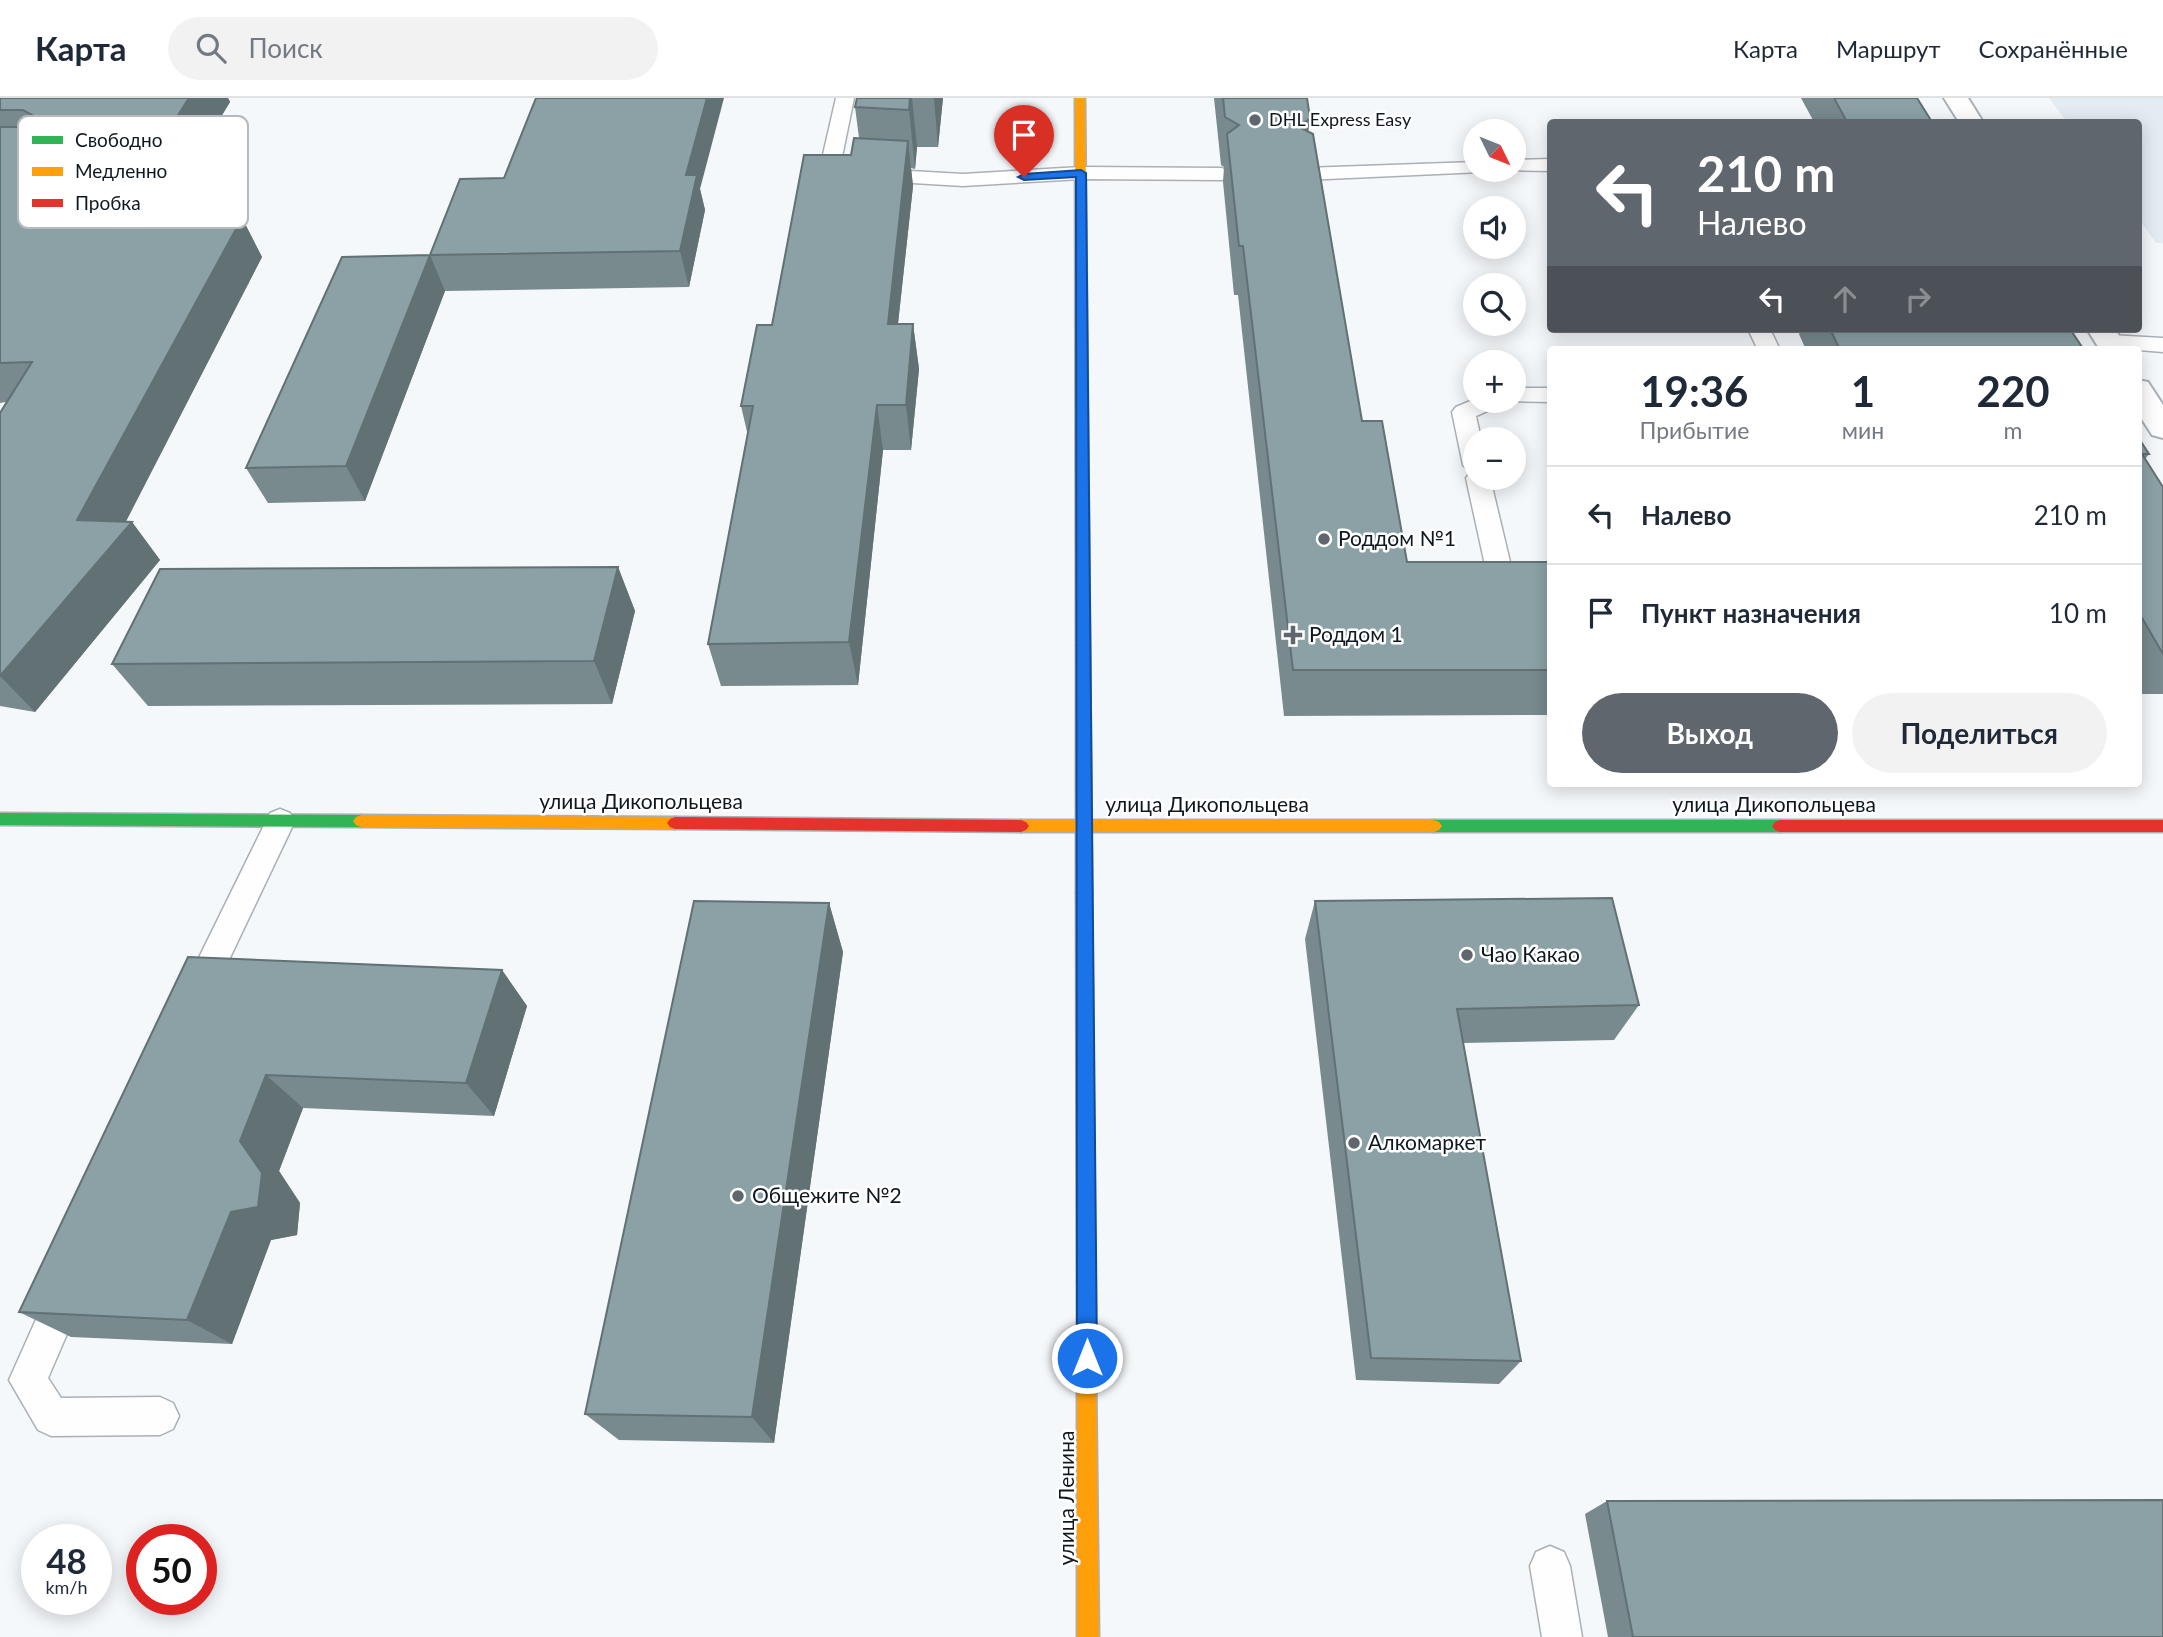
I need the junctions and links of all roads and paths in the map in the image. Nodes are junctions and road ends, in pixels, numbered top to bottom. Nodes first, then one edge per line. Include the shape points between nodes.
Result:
1 (845, 98) edge
2 (1080, 98) edge
3 (1956, 98) edge
4 (1969, 119) edge
5 (1547, 165) edge
6 (1526, 166) edge
7 (1463, 168) edge
8 (1081, 173) junction
9 (1222, 174) dead end
10 (1305, 174) edge
11 (2108, 340) edge
12 (2163, 345) edge
13 (1526, 395) edge
14 (1547, 395) edge
15 (2142, 395) edge
16 (2163, 428) edge
17 (1481, 490) edge
18 (1447, 586) edge
19 (0, 819) edge
20 (280, 821) junction
21 (1084, 825) junction
22 (2163, 826) edge
23 (187, 1017) edge
24 (83, 1255) edge
25 (160, 1416) dead end
26 (1550, 1566) dead end
27 (1088, 1637) edge
28 (1562, 1637) edge

1 - 8 lane via 829,172 963,180
2 - 8 main road, улица Ленина
3 - 4 street
5 - 6 lane
7 - 10 lane
8 - 9 lane
8 - 21 main road, улица Ленина
11 - 12 lane
13 - 14 lane
15 - 16 street
17 - 18 lane via 1498,566 1484,587
19 - 20 main road, улица Дикопольцева
20 - 21 main road, улица Дикопольцева
20 - 23 lane
21 - 22 main road, улица Дикопольцева
21 - 27 main road, улица Ленина
24 - 25 lane via 28,1380 51,1417
26 - 28 lane

